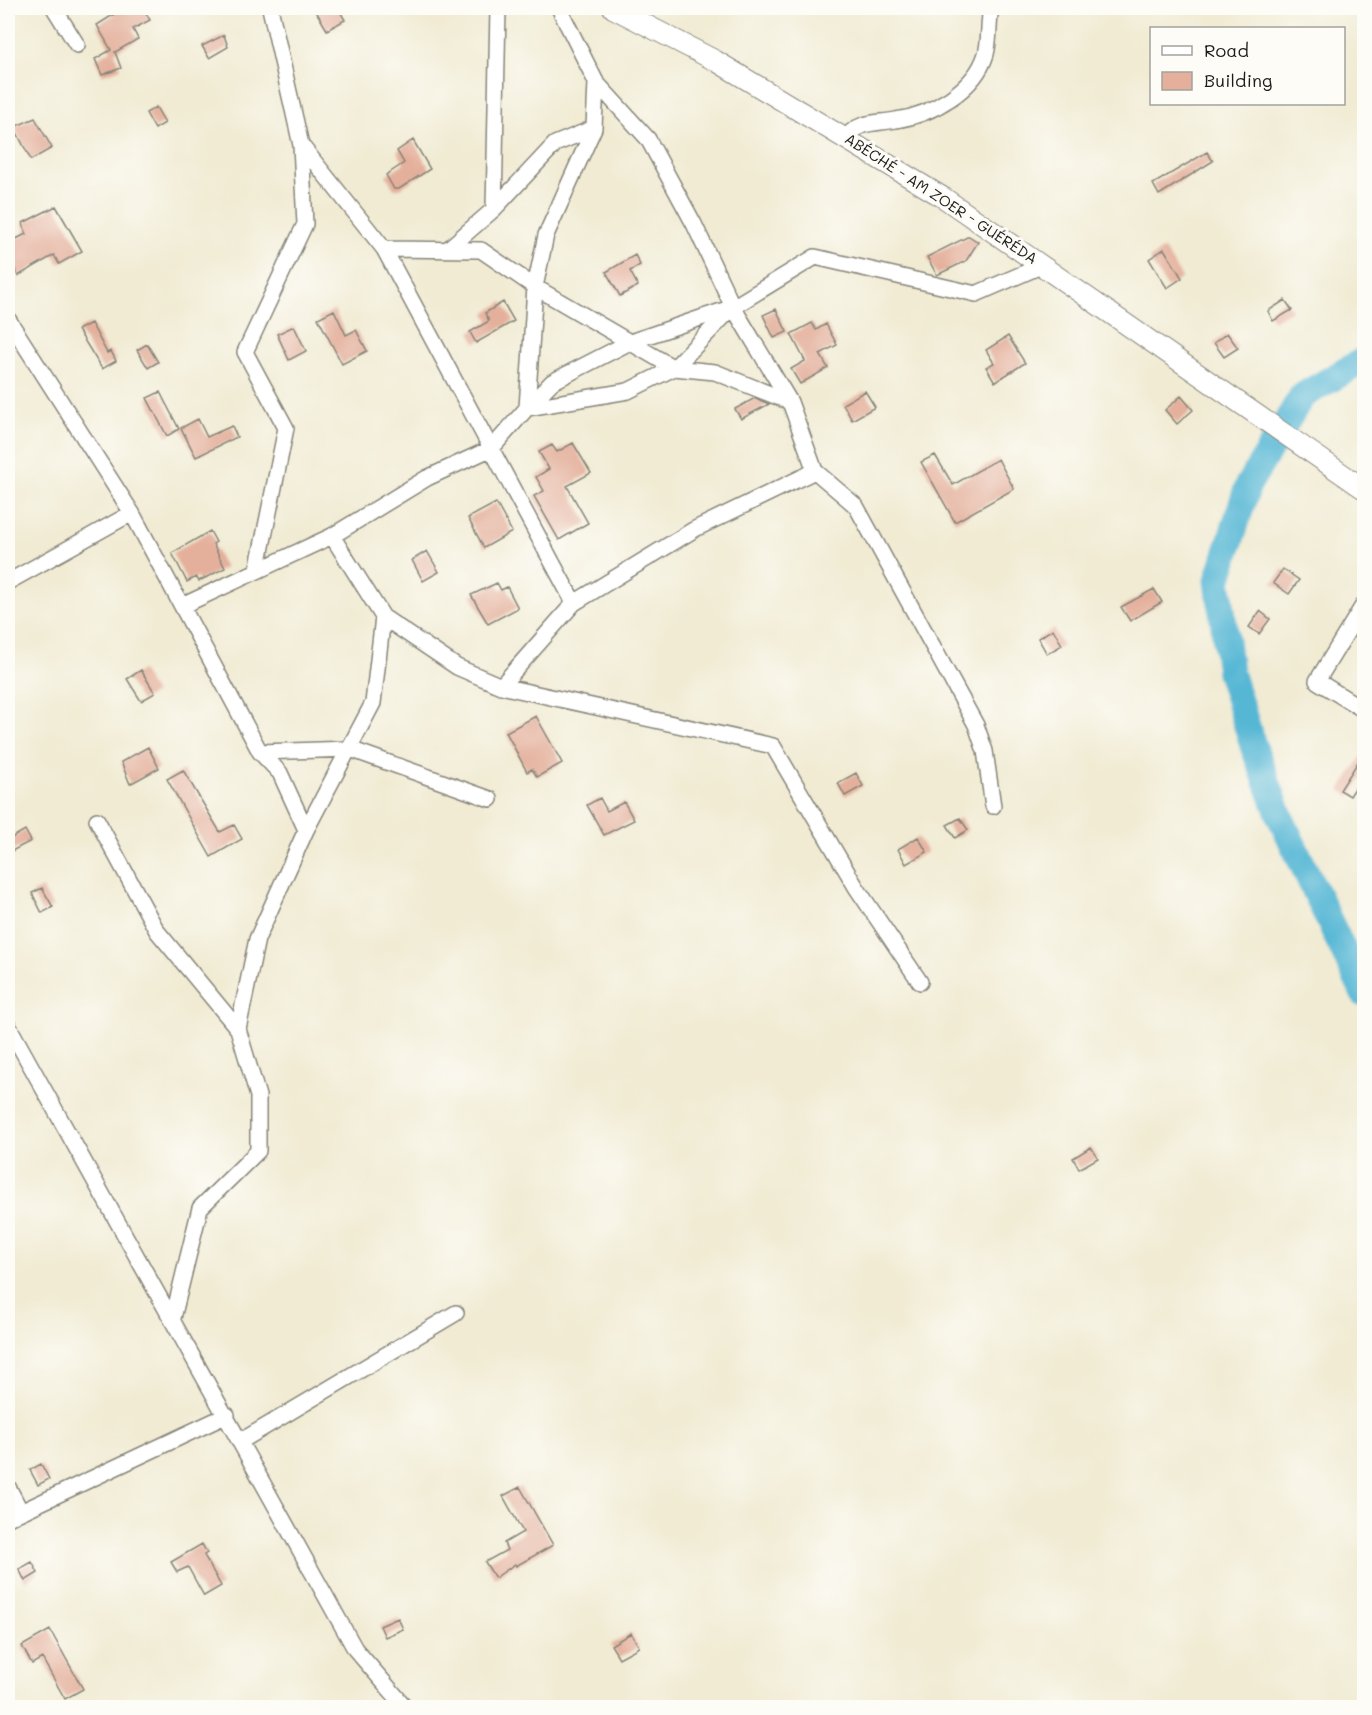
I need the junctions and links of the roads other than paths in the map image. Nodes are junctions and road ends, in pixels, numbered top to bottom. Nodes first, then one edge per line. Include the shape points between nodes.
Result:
1 (54, 8) edge
2 (270, 8) edge
3 (498, 8) edge
4 (559, 8) edge
5 (613, 8) edge
6 (991, 8) edge
7 (77, 45) dead end
8 (596, 82) junction
9 (594, 128) junction
10 (845, 138) junction
11 (302, 145) junction
12 (494, 209) junction
13 (384, 249) junction
14 (448, 249) junction
15 (1043, 265) junction
16 (535, 287) junction
17 (733, 307) junction
18 (8, 322) edge
19 (630, 342) junction
20 (674, 368) junction
21 (790, 402) junction
22 (527, 408) junction
23 (492, 448) junction
24 (815, 471) junction
25 (1365, 489) edge
26 (132, 513) junction
27 (332, 536) junction
28 (257, 571) junction
29 (8, 582) edge
30 (573, 603) junction
31 (1365, 604) edge
32 (184, 605) junction
33 (383, 616) junction
34 (501, 686) junction
35 (1365, 710) edge
36 (350, 749) junction
37 (260, 752) junction
38 (490, 799) dead end
39 (993, 806) dead end
40 (97, 820) dead end
41 (306, 830) junction
42 (920, 982) dead end
43 (8, 1025) edge
44 (238, 1029) junction
45 (456, 1313) dead end
46 (173, 1318) junction
47 (227, 1415) junction
48 (241, 1441) junction
49 (8, 1487) edge
50 (14, 1514) edge
51 (406, 1707) edge

1 - 7 street
2 - 11 street
3 - 12 street
4 - 8 street
5 - 10 main road, ABÉCHÉ - AM ZOER - GUÉRÉDA via 716,61
6 - 10 street via 986,54 972,79 959,92 910,118 855,127
8 - 9 street
8 - 17 street via 648,139
9 - 12 street via 555,144
9 - 16 street via 546,235
10 - 15 main road, ABÉCHÉ - AM ZOER - GUÉRÉDA
11 - 13 street
11 - 28 street via 305,224 245,352 286,428
12 - 14 street
13 - 14 street
13 - 23 street
14 - 16 street via 482,250
15 - 17 street via 976,294 815,257
15 - 25 main road, ABÉCHÉ - AM ZOER - GUÉRÉDA
16 - 19 street
16 - 22 street
17 - 19 street
17 - 20 street
17 - 21 street
18 - 26 street
19 - 20 street
19 - 22 street via 552,382
20 - 21 street via 715,372
20 - 22 street via 628,391
21 - 24 street
22 - 23 street
23 - 27 street via 427,478
23 - 30 street
24 - 30 street via 695,529
24 - 39 street via 856,506 976,725 985,751
26 - 29 street
26 - 32 street
27 - 28 street
27 - 33 street
28 - 32 street
30 - 34 street
31 - 35 street via 1317,681
32 - 37 street
33 - 34 street via 458,667
33 - 36 street via 373,703
34 - 42 street via 773,746 856,887
36 - 37 street
36 - 38 street
36 - 41 street
37 - 41 street via 280,773
40 - 44 street via 157,931
41 - 44 street via 257,939
43 - 46 street
44 - 46 street via 258,1096 258,1151 200,1208
45 - 48 street
46 - 47 street
47 - 48 street
47 - 50 street
48 - 51 street via 355,1649
49 - 50 street

